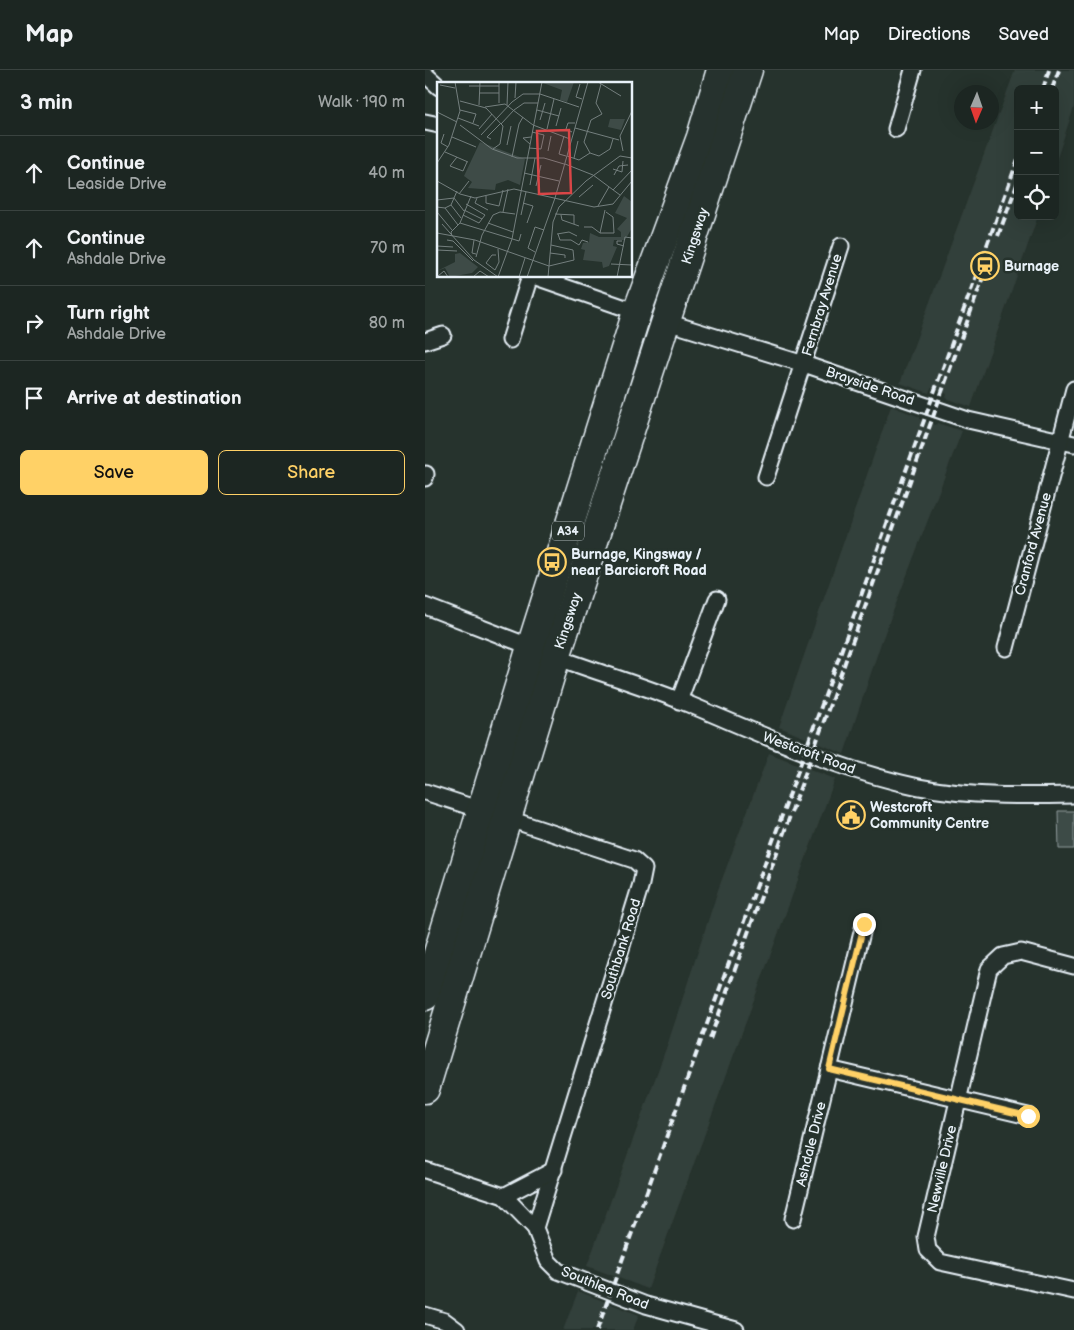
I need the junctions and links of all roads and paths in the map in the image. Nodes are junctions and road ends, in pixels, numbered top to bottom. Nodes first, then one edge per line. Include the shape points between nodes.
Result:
1 (721, 70) edge
2 (733, 70) edge
3 (749, 70) edge
4 (913, 70) edge
5 (425, 74) edge
6 (437, 85) edge
7 (896, 129) dead end
8 (701, 137) junction
9 (841, 246) dead end
10 (531, 278) edge
11 (538, 278) edge
12 (637, 312) junction
13 (667, 322) junction
14 (443, 335) dead end
15 (510, 340) dead end
16 (425, 341) edge
17 (804, 364) junction
18 (1074, 389) edge
19 (1067, 442) edge
20 (766, 478) dead end
21 (717, 599) dead end
22 (425, 606) edge
23 (531, 647) junction
24 (1006, 648) dead end
25 (556, 658) junction
26 (679, 700) junction
27 (425, 792) edge
28 (1074, 794) edge
29 (494, 814) junction
30 (864, 924) dead end
31 (1074, 966) edge
32 (425, 996) edge
33 (829, 1069) junction
34 (425, 1089) edge
35 (958, 1099) junction
36 (1028, 1116) dead end
37 (425, 1170) edge
38 (553, 1170) junction
39 (504, 1196) junction
40 (793, 1219) dead end
41 (535, 1228) junction
42 (1074, 1291) edge
43 (425, 1315) edge
44 (457, 1330) edge
45 (736, 1330) edge

1 - 8 highway, Kingsway / A34
2 - 8 highway via 722,103
3 - 13 highway, Kingsway / A34
4 - 7 street
5 - 6 street
8 - 12 highway, Kingsway / A34
9 - 17 street, Fernbray Avenue
10 - 15 street
11 - 12 street
12 - 23 highway, Kingsway / A34
13 - 17 street, Brayside Road
13 - 25 highway, Kingsway / A34
14 - 16 street
17 - 19 street, Brayside Road via 968,420
17 - 20 street, Fernbray Avenue
18 - 19 street, Cranford Avenue
19 - 24 street, Cranford Avenue
21 - 26 street
22 - 23 street
23 - 29 highway, Kingsway / A34
25 - 26 street, Westcroft Road
25 - 29 highway, Kingsway / A34
26 - 28 street, Westcroft Road via 842,766 909,785 967,794
27 - 29 street
29 - 32 highway, Kingsway / A34
29 - 34 highway, Kingsway / A34
29 - 38 street, Southbank Road via 634,860 644,869
30 - 33 street, Ashdale Drive
31 - 35 street, Newville Drive via 1021,952 1003,956 989,969
33 - 35 street
33 - 40 street, Ashdale Drive
35 - 36 street
35 - 42 street, Newville Drive via 926,1237 928,1250 940,1262
37 - 39 street, Southlea Road
38 - 39 street
38 - 41 street, Southbank Road
39 - 41 street, Southlea Road
41 - 45 street, Southlea Road via 548,1261 558,1271 645,1305
43 - 44 street via 445,1321

